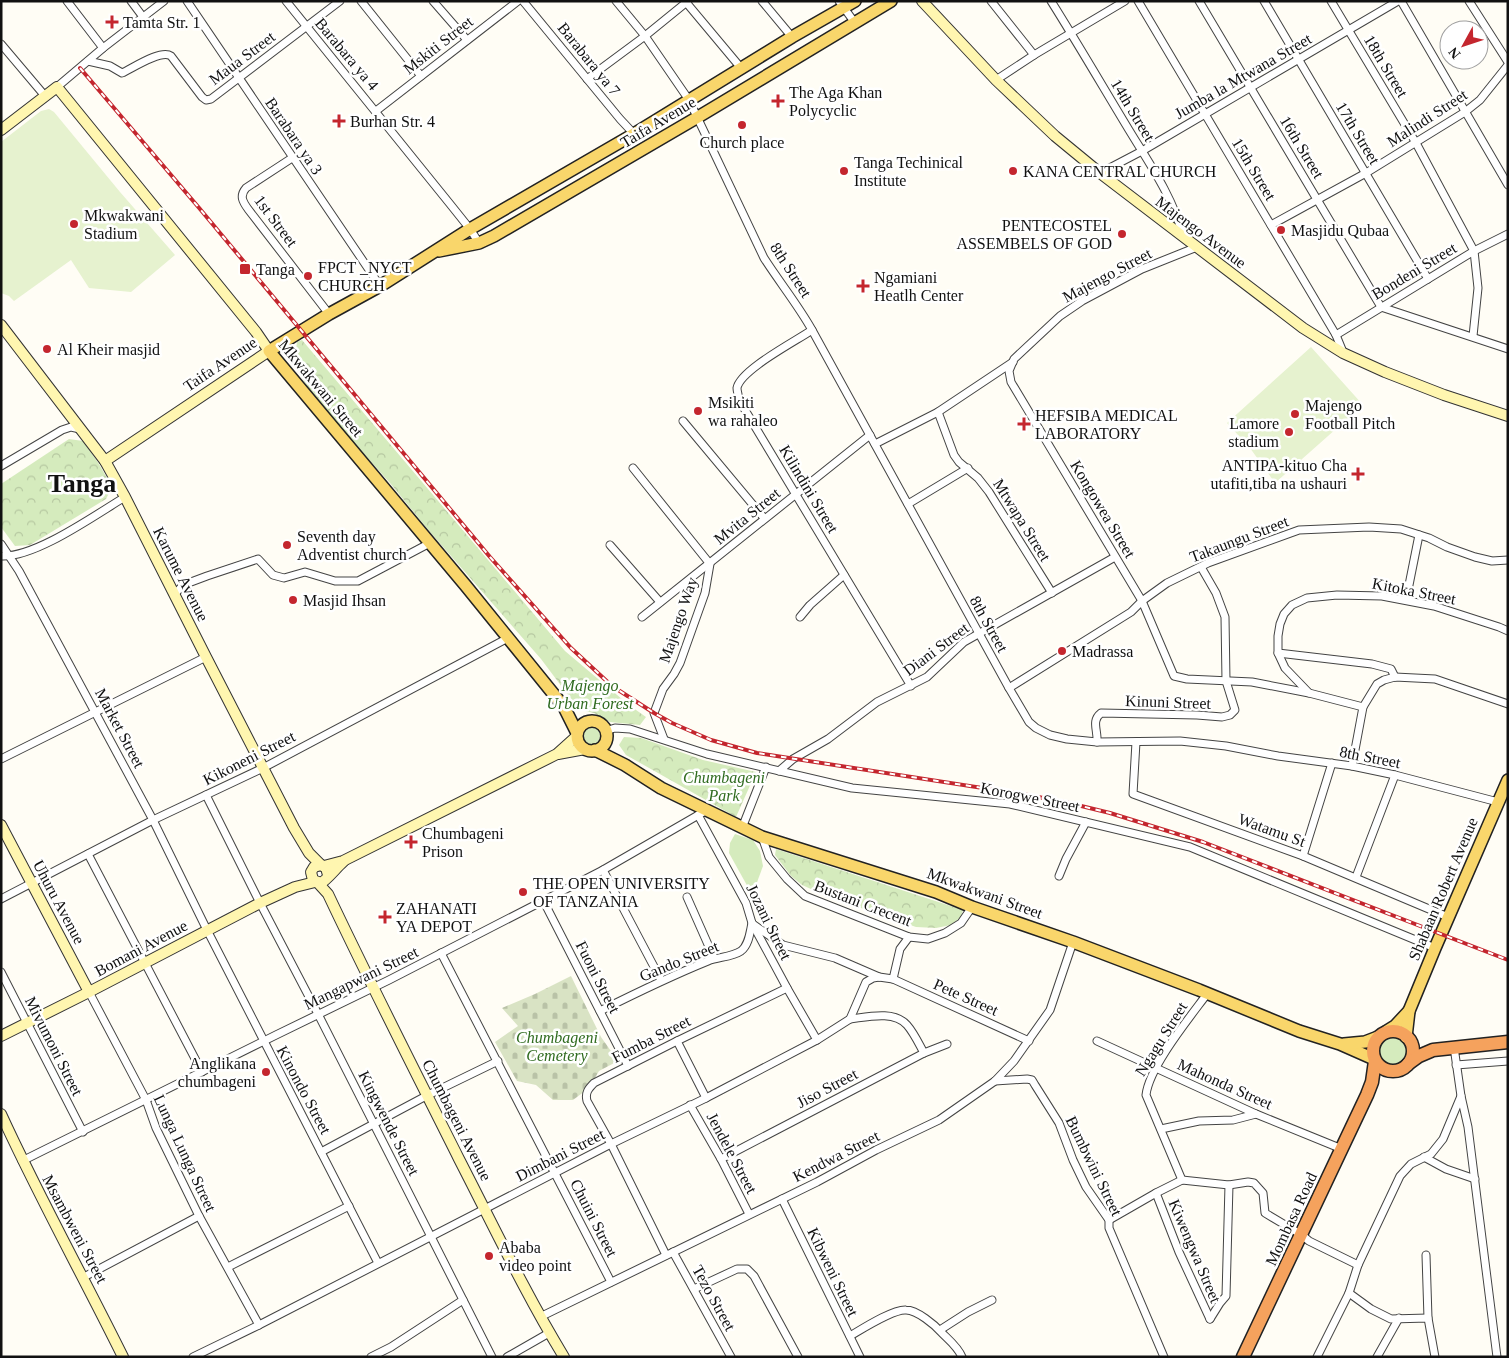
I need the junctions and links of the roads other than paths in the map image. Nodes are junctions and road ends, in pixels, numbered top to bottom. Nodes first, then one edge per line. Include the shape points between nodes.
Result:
1 (67, 1) edge
2 (132, 1) edge
3 (164, 1) edge
4 (187, 1) edge
5 (286, 1) edge
6 (340, 1) edge
7 (361, 1) edge
8 (433, 1) edge
9 (518, 1) edge
10 (523, 1) edge
11 (616, 1) edge
12 (762, 1) edge
13 (855, 1) edge
14 (892, 1) edge
15 (922, 1) edge
16 (991, 1) edge
17 (1051, 1) edge
18 (1125, 1) edge
19 (1138, 1) edge
20 (1199, 1) edge
21 (1264, 1) edge
22 (1331, 1) edge
23 (1400, 1) edge
24 (1469, 1) edge
25 (686, 2) edge
26 (841, 5) edge
27 (143, 17) junction
28 (855, 23) junction
29 (306, 27) junction
30 (1348, 30) junction
31 (1071, 33) junction
32 (645, 36) junction
33 (792, 37) junction
34 (467, 40) junction
35 (1, 44) edge
36 (103, 48) junction
37 (1034, 55) junction
38 (1298, 60) junction
39 (88, 61) junction
40 (1508, 63) edge
41 (741, 68) junction
42 (421, 76) junction
43 (239, 79) junction
44 (587, 79) junction
45 (996, 80) junction
46 (56, 87) junction
47 (1250, 88) junction
48 (46, 96) junction
49 (689, 100) junction
50 (376, 111) junction
51 (1465, 112) junction
52 (1205, 114) junction
53 (698, 117) junction
54 (1, 130) edge
55 (634, 134) junction
56 (1416, 143) junction
57 (1142, 151) junction
58 (292, 158) junction
59 (1100, 173) junction
60 (1366, 173) junction
61 (1508, 185) edge
62 (532, 194) junction
63 (1317, 200) junction
64 (542, 209) junction
65 (1271, 225) junction
66 (470, 228) junction
67 (1508, 234) edge
68 (1184, 238) junction
69 (479, 243) junction
70 (1196, 247) junction
71 (1474, 251) junction
72 (433, 252) junction
73 (1428, 279) junction
74 (380, 286) junction
75 (1381, 307) junction
76 (329, 314) junction
77 (1, 325) edge
78 (812, 330) junction
79 (1336, 335) junction
80 (1472, 336) junction
81 (1508, 349) edge
82 (269, 350) junction
83 (1343, 353) junction
84 (1014, 360) junction
85 (938, 412) junction
86 (1508, 416) edge
87 (683, 421) dead end
88 (82, 429) junction
89 (870, 435) junction
90 (875, 444) junction
91 (105, 461) junction
92 (1, 466) edge
93 (633, 468) dead end
94 (968, 468) junction
95 (796, 494) junction
96 (125, 497) junction
97 (908, 504) junction
98 (764, 518) junction
99 (1419, 535) junction
100 (430, 543) junction
101 (1, 544) edge
102 (610, 545) dead end
103 (1, 556) edge
104 (10, 557) junction
105 (1115, 557) junction
106 (1508, 560) edge
107 (710, 564) junction
108 (1201, 567) junction
109 (844, 575) junction
110 (1052, 593) junction
111 (174, 595) junction
112 (1406, 600) junction
113 (1142, 601) junction
114 (660, 602) junction
115 (642, 617) dead end
116 (800, 617) dead end
117 (1508, 631) edge
118 (979, 633) junction
119 (508, 638) junction
120 (1278, 652) junction
121 (206, 657) junction
122 (1395, 677) junction
123 (1226, 681) junction
124 (911, 686) junction
125 (1009, 688) junction
126 (1309, 693) junction
127 (1508, 704) edge
128 (564, 707) junction
129 (1363, 707) junction
130 (95, 712) junction
131 (590, 721) junction
132 (577, 734) junction
133 (606, 734) junction
134 (664, 739) junction
135 (1097, 742) junction
136 (1136, 742) junction
137 (590, 749) junction
138 (557, 754) junction
139 (1, 759) edge
140 (1332, 763) junction
141 (624, 765) junction
142 (1352, 766) junction
143 (263, 768) junction
144 (766, 768) junction
145 (780, 771) junction
146 (1395, 775) junction
147 (1508, 780) edge
148 (206, 795) junction
149 (1498, 802) junction
150 (702, 813) junction
151 (153, 820) junction
152 (1086, 822) junction
153 (1, 825) edge
154 (742, 828) junction
155 (762, 837) junction
156 (88, 854) junction
157 (1303, 856) junction
158 (603, 870) junction
159 (320, 874) junction
160 (1060, 876) dead end
161 (1356, 877) junction
162 (33, 883) junction
163 (328, 894) joint
164 (687, 897) dead end
165 (1, 898) edge
166 (544, 900) junction
167 (260, 903) junction
168 (972, 907) junction
169 (1448, 917) junction
170 (752, 923) junction
171 (207, 930) junction
172 (909, 937) junction
173 (1073, 942) junction
174 (1435, 948) junction
175 (441, 953) junction
176 (714, 958) junction
177 (146, 963) junction
178 (1, 972) edge
179 (879, 977) junction
180 (893, 979) junction
181 (661, 980) junction
182 (373, 988) junction
183 (787, 988) junction
184 (89, 992) junction
185 (1207, 994) junction
186 (600, 1011) junction
187 (1409, 1012) junction
188 (318, 1014) junction
189 (850, 1018) junction
190 (28, 1023) junction
191 (1382, 1034) junction
192 (1, 1036) edge
193 (1408, 1038) junction
194 (817, 1040) junction
195 (263, 1041) junction
196 (677, 1041) junction
197 (1028, 1041) junction
198 (1097, 1041) dead end
199 (1508, 1042) edge
200 (947, 1044) dead end
201 (1340, 1044) junction
202 (1454, 1047) junction
203 (1433, 1050) junction
204 (924, 1053) junction
205 (1375, 1060) junction
206 (498, 1061) junction
207 (1508, 1061) edge
208 (1456, 1065) junction
209 (628, 1066) junction
210 (1404, 1067) junction
211 (1156, 1068) junction
212 (202, 1072) junction
213 (995, 1081) junction
214 (428, 1095) junction
215 (1368, 1095) junction
216 (1462, 1096) junction
217 (706, 1098) junction
218 (146, 1100) junction
219 (690, 1105) junction
220 (1, 1114) edge
221 (1256, 1114) junction
222 (374, 1124) junction
223 (1161, 1129) junction
224 (83, 1132) junction
225 (611, 1144) junction
226 (1342, 1149) junction
227 (321, 1152) junction
228 (1424, 1157) junction
229 (721, 1159) junction
230 (22, 1161) junction
231 (556, 1173) junction
232 (1475, 1179) junction
233 (1182, 1180) junction
234 (1229, 1185) junction
235 (1156, 1193) junction
236 (782, 1199) junction
237 (349, 1206) junction
238 (484, 1208) junction
239 (749, 1214) junction
240 (199, 1216) junction
241 (1109, 1220) junction
242 (1302, 1235) junction
243 (430, 1236) junction
244 (670, 1254) junction
245 (1426, 1255) dead end
246 (378, 1263) junction
247 (1358, 1265) junction
248 (228, 1267) junction
249 (84, 1277) junction
250 (611, 1282) junction
251 (694, 1289) junction
252 (1348, 1293) junction
253 (463, 1300) junction
254 (992, 1300) dead end
255 (540, 1318) junction
256 (1399, 1318) junction
257 (1428, 1318) junction
258 (258, 1325) junction
259 (940, 1330) junction
260 (549, 1333) junction
261 (850, 1336) junction
262 (1246, 1356) edge
263 (123, 1357) edge
264 (193, 1357) edge
265 (372, 1357) edge
266 (492, 1357) edge
267 (507, 1357) edge
268 (564, 1357) edge
269 (732, 1357) edge
270 (798, 1357) edge
271 (860, 1357) edge
272 (962, 1357) edge
273 (1164, 1357) edge
274 (1317, 1357) edge
275 (1377, 1357) edge
276 (1434, 1357) edge
277 (1497, 1357) edge

1 - 36 street
2 - 27 street
3 - 27 street
4 - 43 street, Barabara ya 3
5 - 29 street, Barabara ya 4
6 - 29 street, Maua Street
7 - 42 street
8 - 34 street
9 - 34 street, Mskiti Street
10 - 44 street, Barabara ya 7
11 - 32 street, 8th Street
12 - 33 street
13 - 26 main road, Taifa Avenue
14 - 28 main road, Taifa Avenue
15 - 45 main road, Majengo Avenue
16 - 37 street
17 - 31 street, 14th Street
18 - 31 street
19 - 52 street, 15th Street
20 - 47 street, 16th Street
21 - 38 street, 17th Street
22 - 30 street, 18th Street
23 - 30 street, Jumba la Mtwana Street
23 - 51 street
24 - 40 street
25 - 32 street
25 - 41 street
26 - 28 street
26 - 33 main road, Taifa Avenue
27 - 36 street
28 - 53 main road, Taifa Avenue
29 - 43 street, Maua Street
29 - 50 street, Barabara ya 4
30 - 38 street, Jumba la Mtwana Street
30 - 56 street, 18th Street
31 - 37 street
31 - 57 street, 14th Street
32 - 44 street
32 - 49 street, 8th Street
33 - 41 main road, Taifa Avenue
34 - 42 street, Mskiti Street
35 - 48 street
36 - 39 street
37 - 45 street
38 - 47 street, Jumba la Mtwana Street
38 - 60 street, 17th Street
39 - 43 street, Maua Street via 110,66 122,74 167,53 206,100
39 - 46 street
40 - 51 street, Malindi Street via 1480,100
41 - 49 main road, Taifa Avenue
42 - 50 street, Mskiti Street
43 - 58 street, Barabara ya 3
44 - 55 street, Barabara ya 7
45 - 59 main road, Majengo Avenue
46 - 48 main road
46 - 82 main road, Mkwakwani Street
47 - 52 street, Jumba la Mtwana Street
47 - 63 street, 16th Street
48 - 54 main road
49 - 53 street, 8th Street
49 - 55 main road, Taifa Avenue
50 - 66 street, Barabara ya 4
51 - 56 street, Malindi Street
51 - 61 street
52 - 57 street, Jumba la Mtwana Street
52 - 65 street, 15th Street
53 - 64 main road, Taifa Avenue
53 - 78 street, 8th Street via 764,258
55 - 62 main road, Taifa Avenue
56 - 60 street, Malindi Street
56 - 71 street, 18th Street
57 - 59 street, Jumba la Mtwana Street
57 - 68 street, 14th Street via 1171,202
58 - 74 street, Barabara ya 3
58 - 76 street, 1st Street via 244,190 242,198
59 - 68 main road, Majengo Avenue
60 - 63 street, Malindi Street
60 - 73 street, 17th Street
62 - 64 main road
62 - 66 main road, Taifa Avenue
63 - 65 street, Malindi Street
63 - 75 street, 16th Street
64 - 69 main road, Taifa Avenue
65 - 79 street, 15th Street
66 - 69 street, Barabara ya 4
66 - 72 main road, Taifa Avenue
67 - 71 street, Bondeni Street
68 - 70 main road, Majengo Avenue
69 - 72 main road, Taifa Avenue
70 - 83 main road, Majengo Avenue via 1303,328
70 - 84 street, Majengo Street via 1142,269 1082,301 1060,316
71 - 73 street, Bondeni Street
71 - 80 street via 1478,288
72 - 74 main road, Taifa Avenue
73 - 75 street, Bondeni Street
74 - 76 main road, Taifa Avenue
75 - 79 street, Bondeni Street
75 - 80 street
76 - 82 main road, Taifa Avenue
77 - 88 main road, Karume Avenue
78 - 89 street, 8th Street
78 - 95 street, Kilindini Street via 756,366 743,377 737,389 739,400
79 - 83 street, 15th Street
80 - 81 street
82 - 91 main road, Taifa Avenue
82 - 100 main road, Mkwakwani Street
83 - 86 main road, Majengo Avenue via 1444,395
84 - 85 street, Majengo Street
84 - 105 street, Kongowea Street via 1008,371 1011,382
85 - 90 street, Majengo Street
85 - 94 street, Mtwapa Street via 954,455
87 - 98 street
88 - 91 main road, Karume Avenue
88 - 92 street via 62,430
89 - 90 street, 8th Street
89 - 95 street, Mvita Street
90 - 97 street, 8th Street
91 - 96 main road, Karume Avenue
93 - 107 street
94 - 97 street
94 - 110 street, Mtwapa Street via 989,492
95 - 98 street, Mvita Street
95 - 109 street, Kilindini Street
96 - 104 street via 38,548
96 - 111 main road, Karume Avenue
97 - 118 street, 8th Street
98 - 107 street, Mvita Street
99 - 106 street, Takaungu Street via 1475,557
99 - 108 street, Takaungu Street via 1401,529 1369,527 1299,530
99 - 112 street
100 - 111 street via 358,581 335,581 305,572 284,578 273,575 258,559 183,585
100 - 119 main road, Mkwakwani Street
101 - 104 street, Market Street
102 - 114 street
103 - 104 street
104 - 130 street, Market Street
105 - 110 street, Diani Street
105 - 113 street, Kongowea Street
107 - 114 street, Mvita Street
107 - 134 street, Majengo Way via 705,593 680,663 663,689 654,713
108 - 113 street, Takaungu Street via 1166,583
108 - 123 street, Kinuni Street via 1225,617
109 - 116 street
109 - 124 street, Kilindini Street
110 - 118 street, Diani Street
111 - 121 main road, Karume Avenue
112 - 117 street, Kitoka Street
112 - 120 street, Kitoka Street via 1337,595 1307,598 1292,605 1284,614
113 - 123 street, Kongowea Street via 1174,676
113 - 125 street, Takaungu Street via 1131,612
114 - 115 street, Mvita Street
118 - 124 street, Diani Street via 964,642 927,677
118 - 125 street, 8th Street
119 - 128 main road, Mkwakwani Street
119 - 143 street, Kikoneni Street
120 - 122 street via 1372,664 1391,669
120 - 126 street via 1285,668
121 - 130 street
121 - 143 main road, Karume Avenue
122 - 127 street via 1435,679
122 - 129 street via 1377,684
123 - 126 street via 1252,682
123 - 135 street, Kinuni Street via 1235,710 1230,715 1101,713 1095,720
124 - 145 street, Diani Street via 877,702
125 - 135 street, 8th Street via 1022,713 1036,728 1066,739
126 - 129 street
128 - 131 main road
128 - 132 main road
129 - 142 street
130 - 139 street
130 - 151 street, Market Street
131 - 132 main road via 579,727
131 - 133 main road via 602,725
132 - 137 main road via 581,746
132 - 138 main road
133 - 134 street, Korogwe Street via 615,728 630,729
133 - 137 main road via 600,748
133 - 141 main road
134 - 144 street, Korogwe Street via 707,754
135 - 136 street, 8th Street
136 - 140 street, 8th Street via 1180,741
136 - 157 street, Watamu St via 1133,794
137 - 138 main road
137 - 141 main road, Mkwakwani Street
138 - 159 main road
140 - 142 street, 8th Street
140 - 157 street
141 - 150 main road, Mkwakwani Street
142 - 146 street, 8th Street
143 - 148 street, Kikoneni Street
143 - 159 main road, Karume Avenue
144 - 145 street, Korogwe Street
144 - 154 street
145 - 152 street, Korogwe Street via 852,788 1010,804
146 - 149 street, 8th Street
146 - 161 street
147 - 149 main road, Shabaan Robert Avenue
148 - 151 street, Kikoneni Street
148 - 167 street, Kingwende Street
149 - 169 main road, Shabaan Robert Avenue
150 - 154 main road, Mkwakwani Street
150 - 158 street, Mangapwani Street
150 - 170 street, Jozani Street
151 - 156 street, Kikoneni Street
151 - 171 street, Market Street
152 - 160 street
152 - 174 street, Korogwe Street via 1190,847
153 - 162 main road, Uhuru Avenue
154 - 155 main road, Mkwakwani Street
155 - 168 main road, Mkwakwani Street via 936,892
155 - 172 street, Bustani Crecent via 769,856 786,879 805,896
156 - 162 street, Kikoneni Street
156 - 177 street
157 - 161 street, Watamu St
158 - 166 street, Mangapwani Street
158 - 181 street
159 - 163 main road, Karume Avenue
159 - 167 main road, Bomani Avenue
161 - 169 street, Watamu St
162 - 165 street, Kikoneni Street
162 - 184 main road, Uhuru Avenue
163 - 182 main road, Chumbageni Avenue
164 - 176 street
166 - 175 street, Mangapwani Street
166 - 186 street, Fuoni Street
167 - 171 main road, Bomani Avenue
167 - 188 street, Kingwende Street
168 - 172 street, Bustani Crecent via 960,923 945,933 928,938
168 - 173 main road, Mkwakwani Street
169 - 174 main road, Shabaan Robert Avenue
170 - 176 street, Gando Street via 740,952
170 - 179 street via 783,945 835,958
170 - 183 street, Jozani Street
171 - 177 main road, Bomani Avenue
171 - 195 street, Kinondo Street
172 - 180 street via 900,949
173 - 185 main road, Mkwakwani Street
173 - 197 street, Kendwa Street via 1050,1010
174 - 187 main road, Shabaan Robert Avenue
175 - 182 street, Mangapwani Street
175 - 206 street, Chuini Street
176 - 181 street, Gando Street
177 - 184 main road, Bomani Avenue
177 - 212 street
178 - 190 street, Mivumoni Street
179 - 180 street
179 - 189 street via 866,982
180 - 197 street, Pete Street
181 - 186 street, Gando Street
182 - 188 street, Mangapwani Street
182 - 214 main road, Chumbageni Avenue
183 - 194 street, Jozani Street
183 - 196 street, Fumba Street
184 - 190 main road, Bomani Avenue
184 - 218 street, Lunga Lunga Street
185 - 201 main road, Mkwakwani Street
185 - 211 street, Ngagu Street
186 - 209 street, Fuoni Street
187 - 191 main road
187 - 193 main road
188 - 195 street, Mangapwani Street
188 - 222 street, Kingwende Street
189 - 194 street, Dimbani Street
189 - 204 street via 892,1017 906,1024
190 - 192 main road, Bomani Avenue
190 - 224 street, Mivumoni Street
191 - 193 highway via 1399,1032
191 - 201 main road via 1365,1042
191 - 205 highway via 1374,1044
193 - 203 highway
193 - 210 highway via 1412,1056
194 - 217 street, Dimbani Street
195 - 212 street, Mangapwani Street
195 - 227 street, Kinondo Street
196 - 209 street, Fumba Street
196 - 217 street
197 - 213 street, Kendwa Street
198 - 211 street, Mahonda Street
199 - 202 highway
200 - 204 street, Jiso Street
201 - 205 main road, Mkwakwani Street
202 - 203 highway
202 - 208 street
203 - 210 highway, Mombasa Road
204 - 229 street, Jiso Street
205 - 210 highway via 1386,1070
205 - 215 highway, Mombasa Road
206 - 214 street
206 - 231 street, Chuini Street
207 - 208 street
208 - 216 street
209 - 225 street, Fumba Street via 594,1083 586,1095
210 - 215 highway, Mombasa Road
211 - 221 street, Mahonda Street
211 - 223 street, Ngagu Street via 1146,1095
212 - 218 street, Mangapwani Street
213 - 236 street, Kendwa Street via 940,1120
213 - 241 street, Bumbwini Street via 1032,1080 1059,1123 1086,1187
214 - 222 street
214 - 238 main road, Chumbageni Avenue
215 - 226 highway, Mombasa Road
216 - 228 street via 1443,1139 1431,1154
216 - 232 street
217 - 219 street, Dimbani Street
218 - 224 street, Mangapwani Street
218 - 240 street, Lunga Lunga Street via 156,1128
219 - 225 street, Dimbani Street
219 - 229 street, Jendele Street
220 - 230 main road, Msambweni Street
221 - 223 street
221 - 226 street, Mahonda Street
222 - 227 street
222 - 243 street, Kingwende Street
223 - 233 street, Ngagu Street
224 - 230 street, Mangapwani Street
225 - 231 street, Dimbani Street
225 - 244 street, Fumba Street
226 - 242 highway, Mombasa Road
227 - 237 street, Kinondo Street
228 - 232 street
228 - 247 street via 1411,1164 1400,1176
229 - 239 street, Jendele Street
230 - 249 main road, Msambweni Street
231 - 238 street, Dimbani Street
231 - 250 street, Chuini Street
232 - 277 street
233 - 234 street
233 - 235 street
234 - 235 street, Kiwengwa Street via 1226,1296 1210,1320
234 - 242 street via 1254,1183 1263,1193 1265,1214
235 - 241 street
236 - 239 street, Kendwa Street
236 - 261 street, Kibweni Street
237 - 246 street, Kinondo Street
237 - 248 street
238 - 243 street, Dimbani Street
238 - 255 main road, Chumbageni Avenue
239 - 244 street, Kendwa Street
240 - 248 street, Lunga Lunga Street
240 - 249 street
241 - 273 street, Bumbwini Street via 1109,1228
242 - 247 street
242 - 262 highway, Mombasa Road
243 - 246 street, Dimbani Street
243 - 253 street, Kingwende Street
244 - 250 street, Kendwa Street
244 - 251 street, Tezo Street
245 - 257 street
246 - 258 street, Dimbani Street
247 - 252 street
248 - 258 street, Lunga Lunga Street
249 - 263 main road, Msambweni Street
250 - 255 street, Kendwa Street
251 - 269 street, Tezo Street
251 - 270 street via 737,1269 747,1269 754,1276
252 - 256 street via 1391,1319
252 - 274 street
253 - 265 street
253 - 266 street, Kingwende Street
254 - 259 street
255 - 260 main road, Chumbageni Avenue
256 - 257 street
256 - 275 street
257 - 276 street
258 - 264 street, Dimbani Street
259 - 261 street via 919,1314 906,1310 892,1313
259 - 272 street
260 - 267 street
260 - 268 main road, Chumbageni Avenue
261 - 271 street, Kibweni Street

